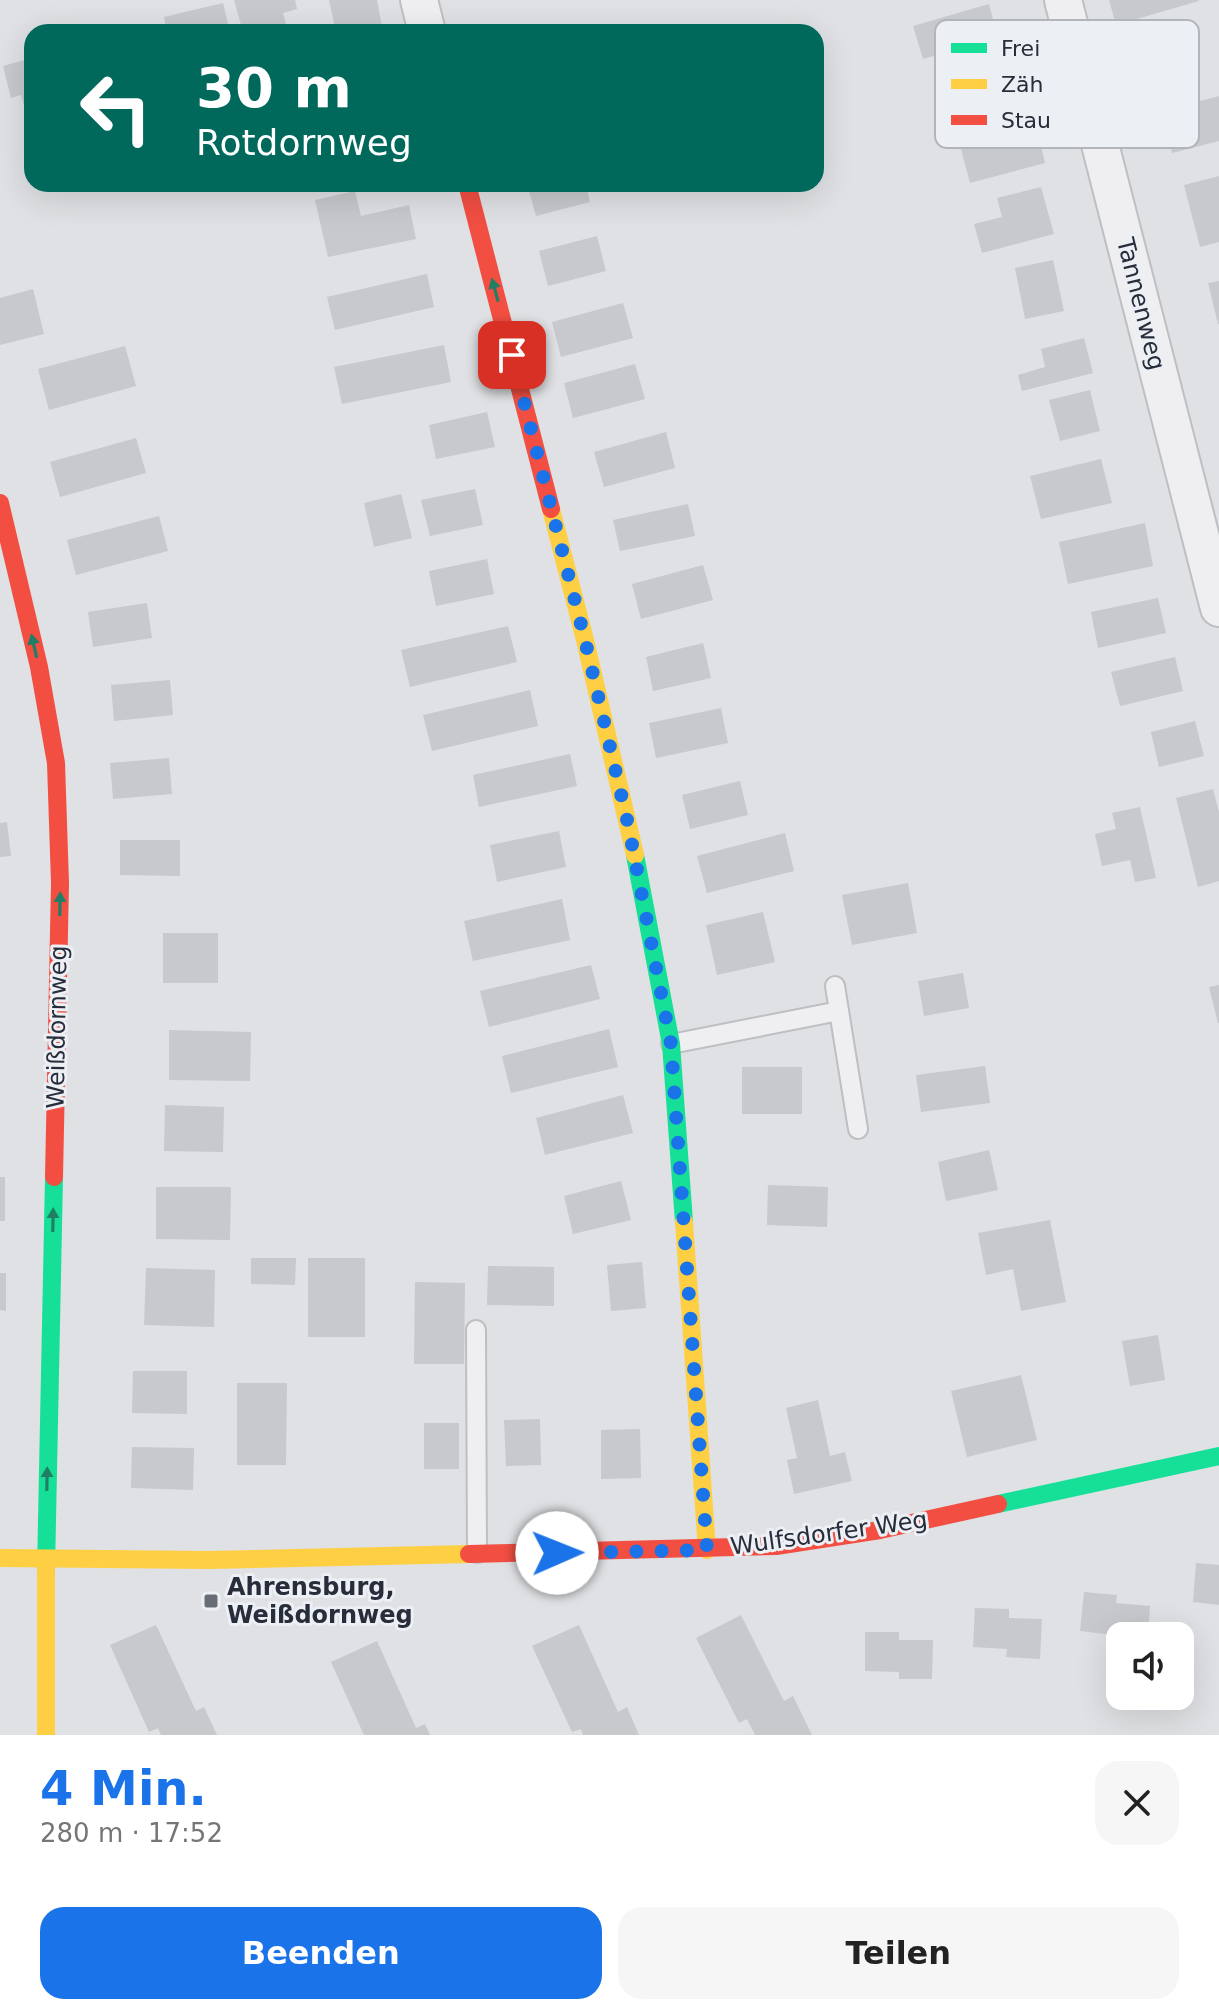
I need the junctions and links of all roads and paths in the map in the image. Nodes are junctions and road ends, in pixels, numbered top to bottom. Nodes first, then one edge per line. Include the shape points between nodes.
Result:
1 (419, 0) edge
2 (1063, 0) edge
3 (1068, 20) edge
4 (425, 24) edge
5 (1101, 148) edge
6 (469, 192) edge
7 (0, 503) edge
8 (1219, 608) edge
9 (835, 986) dead end
10 (839, 1011) junction
11 (671, 1044) junction
12 (858, 1129) dead end
13 (476, 1330) dead end
14 (1219, 1456) edge
15 (707, 1550) junction
16 (477, 1553) junction
17 (46, 1557) junction
18 (0, 1558) edge
19 (46, 1735) edge

1 - 4 street
2 - 3 street, Tannenweg
5 - 8 street, Tannenweg
11 -> 6 street via 635,854 585,640
17 -> 7 street, Weißdornweg via 60,899 56,763
9 - 10 lane
10 - 11 lane
10 - 12 lane
11 - 15 street
13 - 16 lane
14 - 15 street, Wulfsdorfer Weg via 880,1530
15 - 16 street, Wulfsdorfer Weg
16 - 17 street, Wulfsdorfer Weg via 209,1560
17 - 18 street, Wulfsdorfer Weg
17 - 19 street, Weißdornweg

